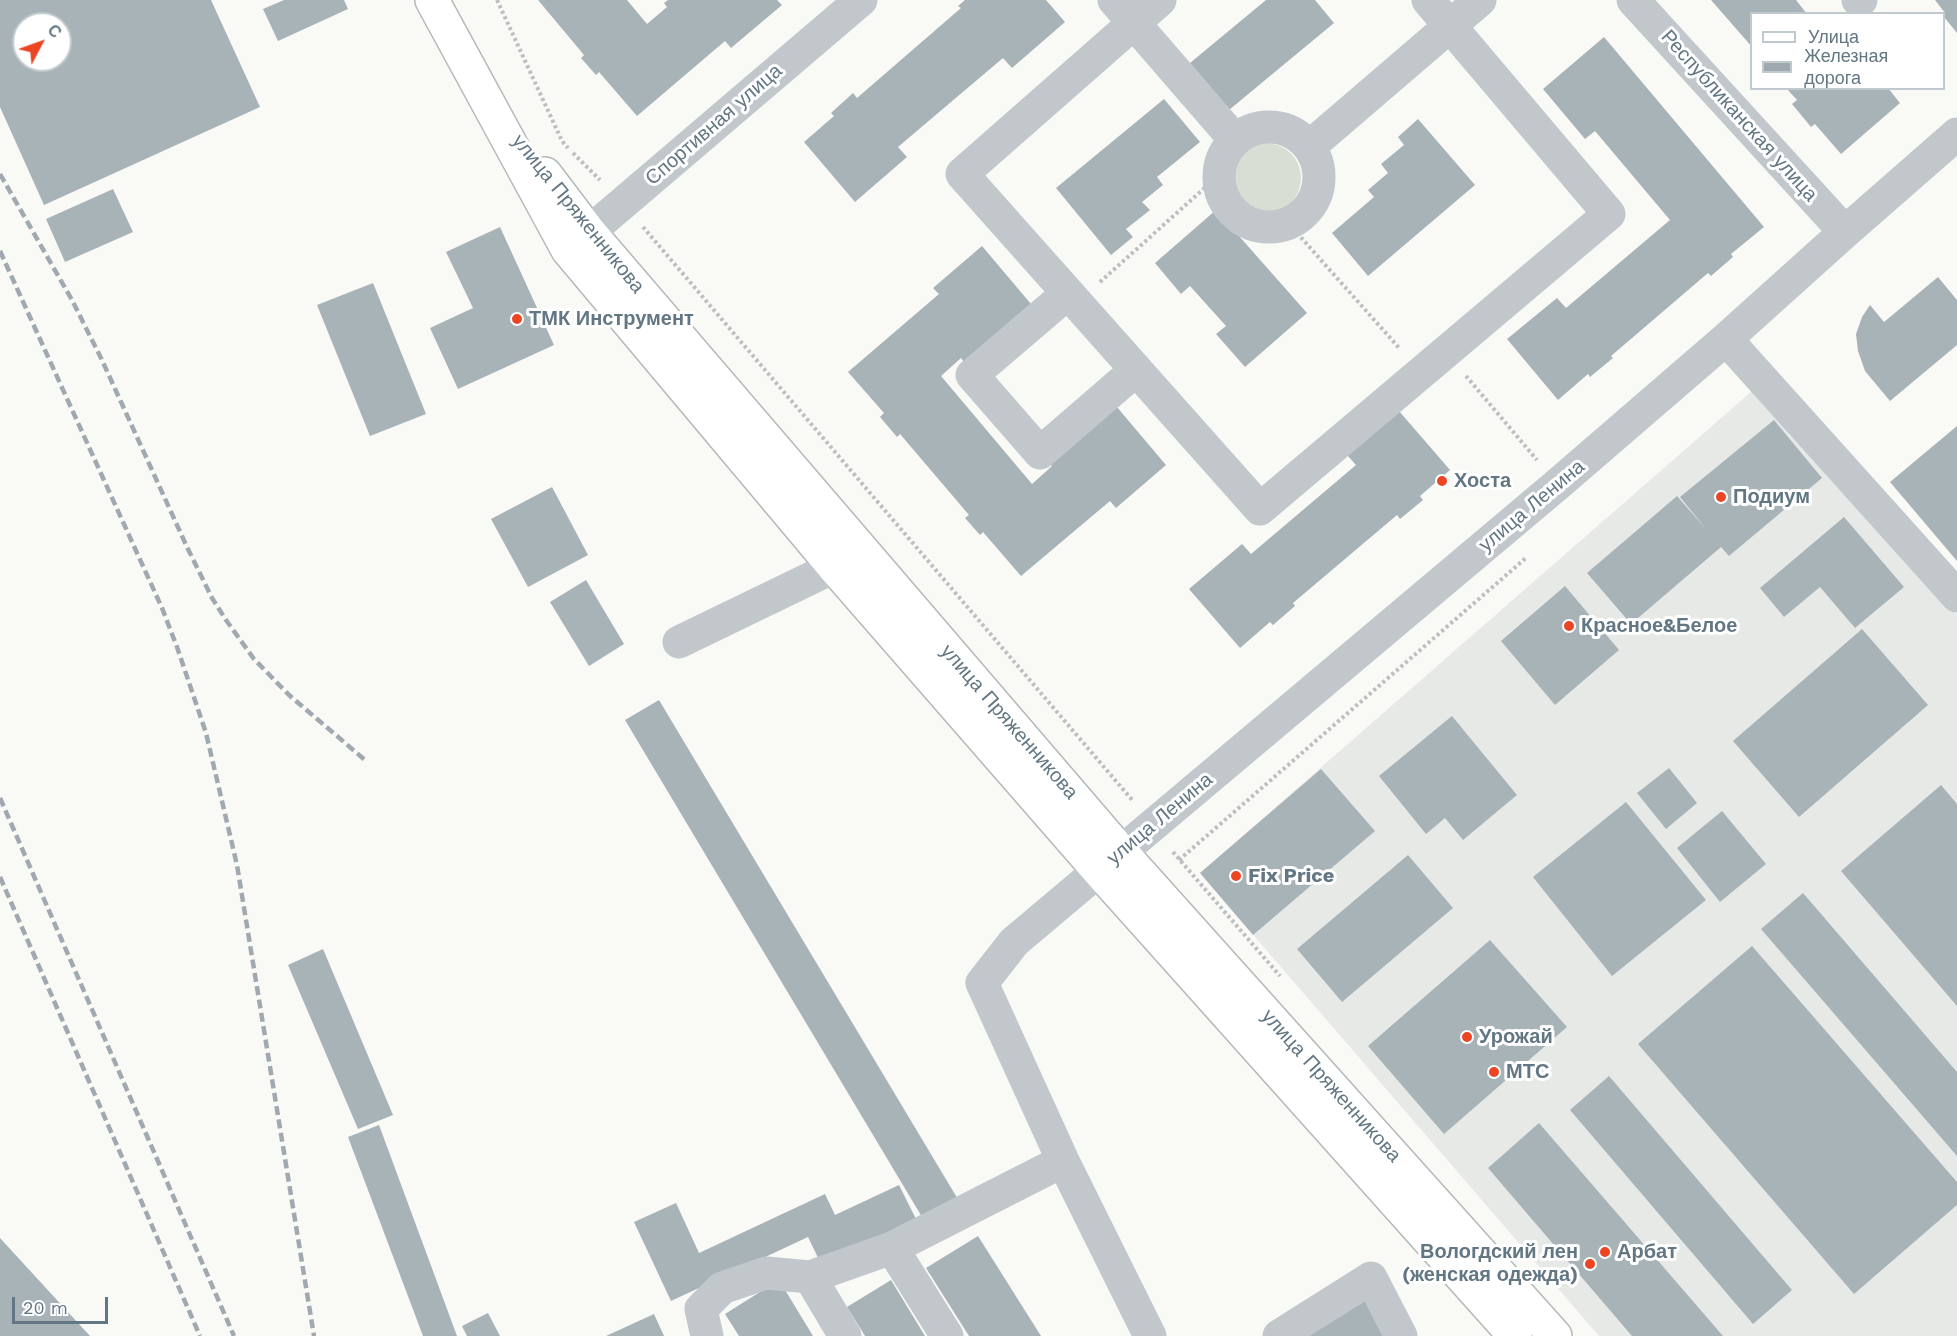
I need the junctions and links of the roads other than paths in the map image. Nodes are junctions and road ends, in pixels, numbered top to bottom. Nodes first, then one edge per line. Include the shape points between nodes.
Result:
1 (432, 0) edge
2 (1160, 0) edge
3 (1428, 0) edge
4 (1480, 0) edge
5 (1633, 0) edge
6 (840, 7) edge
7 (1124, 12) edge
8 (1450, 26) junction
9 (1957, 134) edge
10 (1235, 140) junction
11 (1309, 147) junction
12 (1845, 232) junction
13 (578, 241) junction
14 (1072, 298) junction
15 (1726, 339) junction
16 (1136, 370) junction
17 (834, 567) junction
18 (1957, 596) edge
19 (679, 642) dead end
20 (1110, 861) junction
21 (1063, 1161) junction
22 (892, 1248) junction
23 (810, 1277) junction
24 (707, 1336) edge
25 (845, 1336) edge
26 (947, 1336) edge
27 (1150, 1336) edge
28 (1279, 1336) edge
29 (1401, 1336) edge
30 (1515, 1336) edge
31 (1555, 1336) edge

1 - 13 main road, улица Пряженникова via 482,91
2 - 7 street
3 - 8 street
4 - 8 street
5 - 12 street, Республиканская улица
6 - 13 street, Спортивная улица
7 - 10 street
7 - 14 street via 962,174
8 - 11 street
8 - 16 street via 1610,214 1260,509
9 - 12 street, улица Ленина
10 - 11 street via 1257,128 1274,127 1290,131
10 - 11 street via 1221,159 1220,192 1240,219 1272,228 1303,215 1313,201 1319,186 1319,169
12 - 15 street, улица Ленина
13 - 17 main road, улица Пряженникова
13 - 20 main road, улица Пряженникова
14 - 16 street
14 - 16 street via 972,375 1040,453
15 - 18 street
15 - 20 street, улица Ленина
17 - 19 street
17 - 20 main road, улица Пряженникова
20 - 21 street, улица Ленина via 1014,942 982,983
20 - 30 main road, улица Пряженникова
20 - 31 main road, улица Пряженникова
21 - 22 street
21 - 27 street
22 - 23 street
22 - 26 street
23 - 24 street via 766,1273 722,1288 701,1309
23 - 25 street
28 - 29 street via 1371,1278

